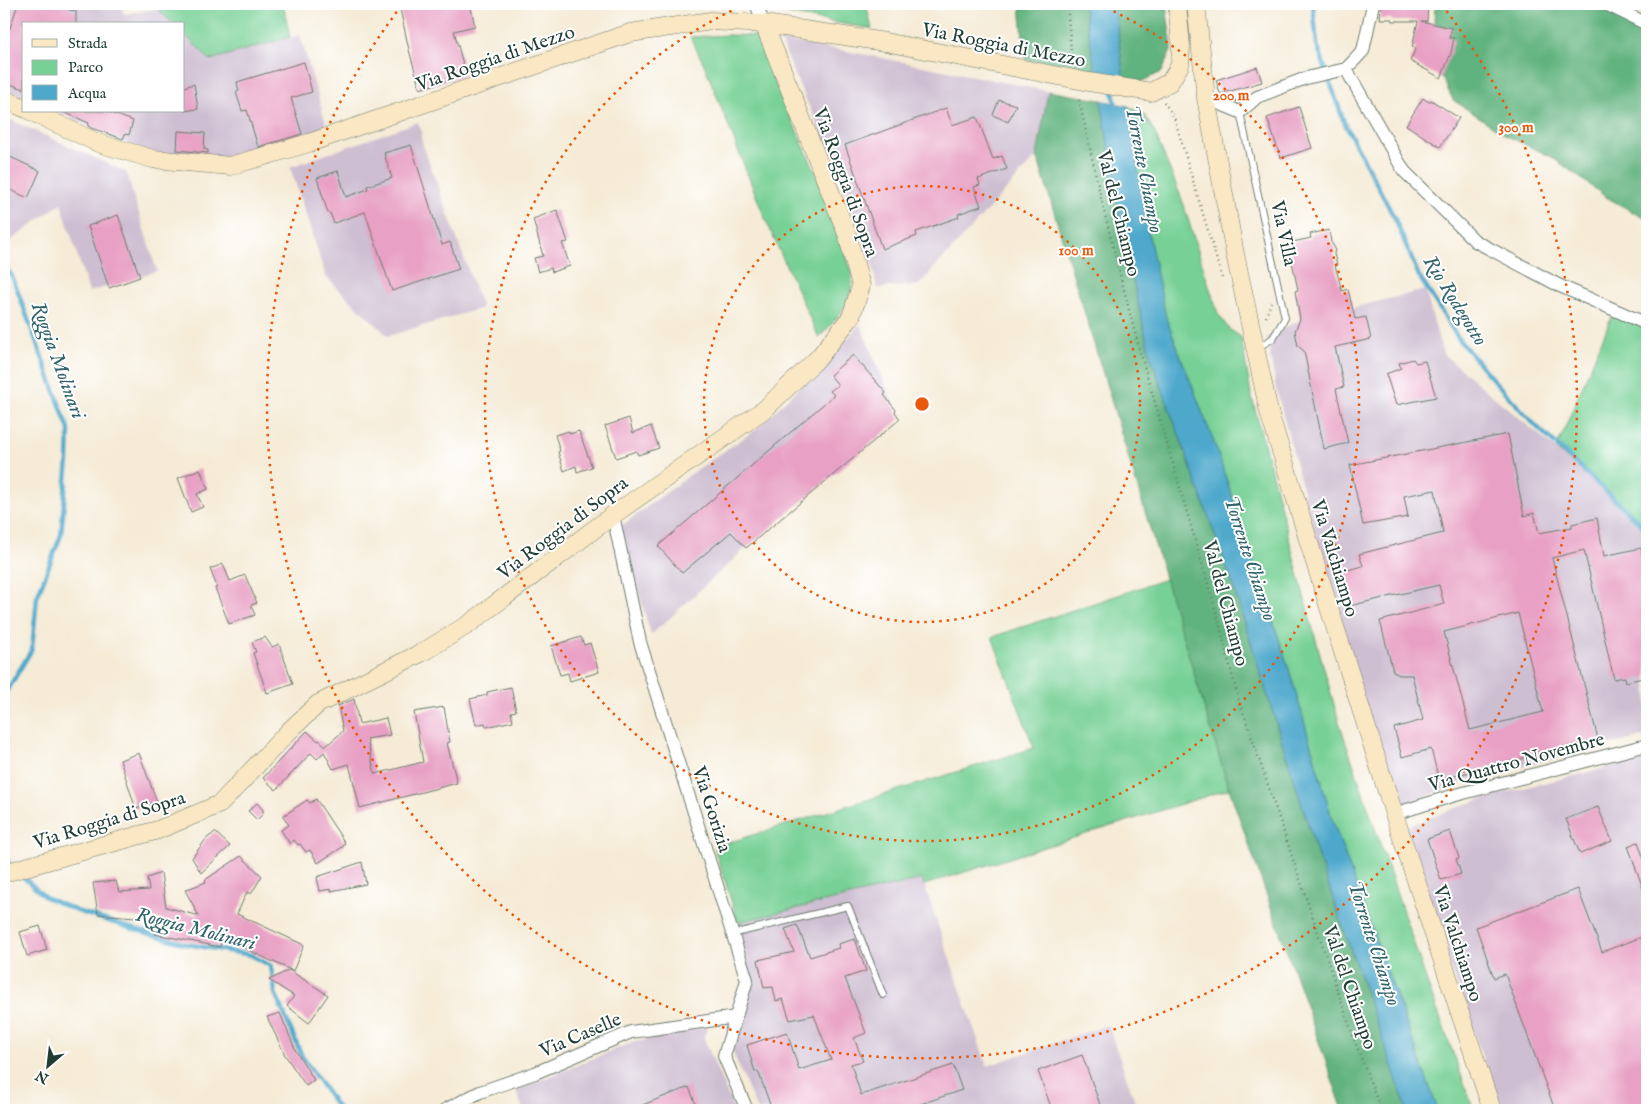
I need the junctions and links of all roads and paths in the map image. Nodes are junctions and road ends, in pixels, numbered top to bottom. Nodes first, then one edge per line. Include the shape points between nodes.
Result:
1 (756, 4) edge
2 (1067, 4) edge
3 (1177, 4) edge
4 (1196, 4) edge
5 (1373, 4) edge
6 (1606, 4) edge
7 (764, 24) junction
8 (1647, 24) edge
9 (1073, 69) dead end
10 (1346, 69) junction
11 (1083, 88) junction
12 (1144, 91) junction
13 (1206, 98) junction
14 (4, 99) edge
15 (22, 107) edge
16 (32, 112) edge
17 (1240, 112) junction
18 (1225, 289) dead end
19 (1647, 324) edge
20 (1256, 350) junction
21 (613, 515) junction
22 (1647, 745) edge
23 (1394, 814) junction
24 (4, 873) edge
25 (732, 934) junction
26 (883, 995) dead end
27 (736, 1017) junction
28 (444, 1110) edge
29 (746, 1110) edge
30 (1381, 1110) edge
31 (1492, 1110) edge

1 - 7 street
2 - 9 path
3 - 12 street via 1180,65 1170,82
4 - 13 street, Via Valchiampo
5 - 10 street via 1363,51
6 - 8 street
7 - 11 street, Via Roggia di Mezzo via 885,42
7 - 16 street, Via Roggia di Mezzo via 711,21 630,33 309,143 230,166 153,159 98,143
7 - 21 street, Via Roggia di Sopra via 848,234 861,286 851,317 819,357 765,409
10 - 17 street via 1306,78 1257,97
10 - 19 street via 1404,171 1475,241 1560,286
11 - 12 street, Via Roggia di Mezzo
11 - 30 path, Val del Chiampo via 1102,207 1237,694
12 - 18 path via 1164,101 1174,117
13 - 17 street
13 - 20 street, Via Valchiampo
14 - 15 street
17 - 20 lane, Via Villa via 1284,318 1272,338
20 - 23 street, Via Valchiampo via 1269,412
21 - 24 street, Via Roggia di Sopra via 469,624 423,652 318,704 220,804 158,830
21 - 25 street, Via Gorizia via 640,642
22 - 23 street, Via Quattro Novembre
23 - 31 street, Via Valchiampo
25 - 26 lane via 848,906
25 - 27 street, Via Gorizia via 747,980
27 - 28 street, Via Caselle via 630,1032 535,1073 480,1092
27 - 29 street, Via Gorizia via 724,1056

